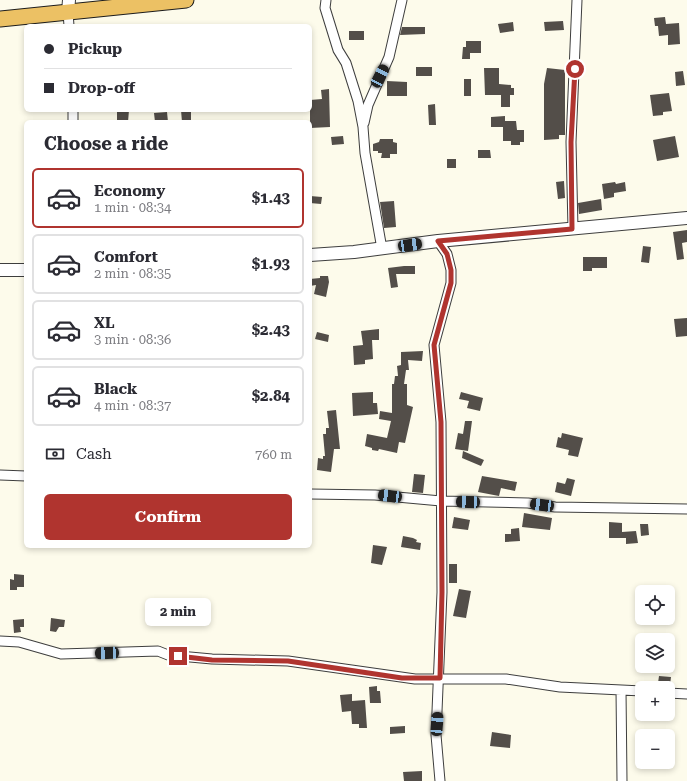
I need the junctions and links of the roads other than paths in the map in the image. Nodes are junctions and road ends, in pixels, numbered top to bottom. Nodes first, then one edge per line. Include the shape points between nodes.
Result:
1 (186, 0) edge
2 (326, 0) edge
3 (402, 0) edge
4 (577, 0) edge
5 (69, 13) edge
6 (0, 19) edge
7 (363, 127) junction
8 (687, 218) edge
9 (572, 229) junction
10 (438, 241) junction
11 (382, 249) junction
12 (312, 255) edge
13 (0, 270) edge
14 (24, 270) edge
15 (0, 475) edge
16 (24, 476) edge
17 (312, 494) edge
18 (441, 501) junction
19 (687, 509) edge
20 (0, 641) edge
21 (440, 678) junction
22 (621, 690) junction
23 (635, 691) edge
24 (675, 693) edge
25 (687, 694) edge
26 (440, 781) edge
27 (622, 781) edge

1 - 5 highway
2 - 7 street via 325,8 338,50 353,82
3 - 7 street via 389,57 368,105
4 - 9 street via 571,142
5 - 6 highway
7 - 11 street via 365,153
8 - 9 street
9 - 10 street
10 - 11 street
10 - 18 street via 447,254 451,270 451,283 434,345 441,422
11 - 12 street
13 - 14 street
15 - 16 street
17 - 18 street via 368,494
18 - 19 street via 528,503 555,507
18 - 21 street
20 - 21 street via 19,642 61,654 158,651 212,660 288,661 402,678
21 - 22 street via 506,679 560,687
21 - 26 street via 436,735
22 - 23 street
22 - 27 street
24 - 25 street

